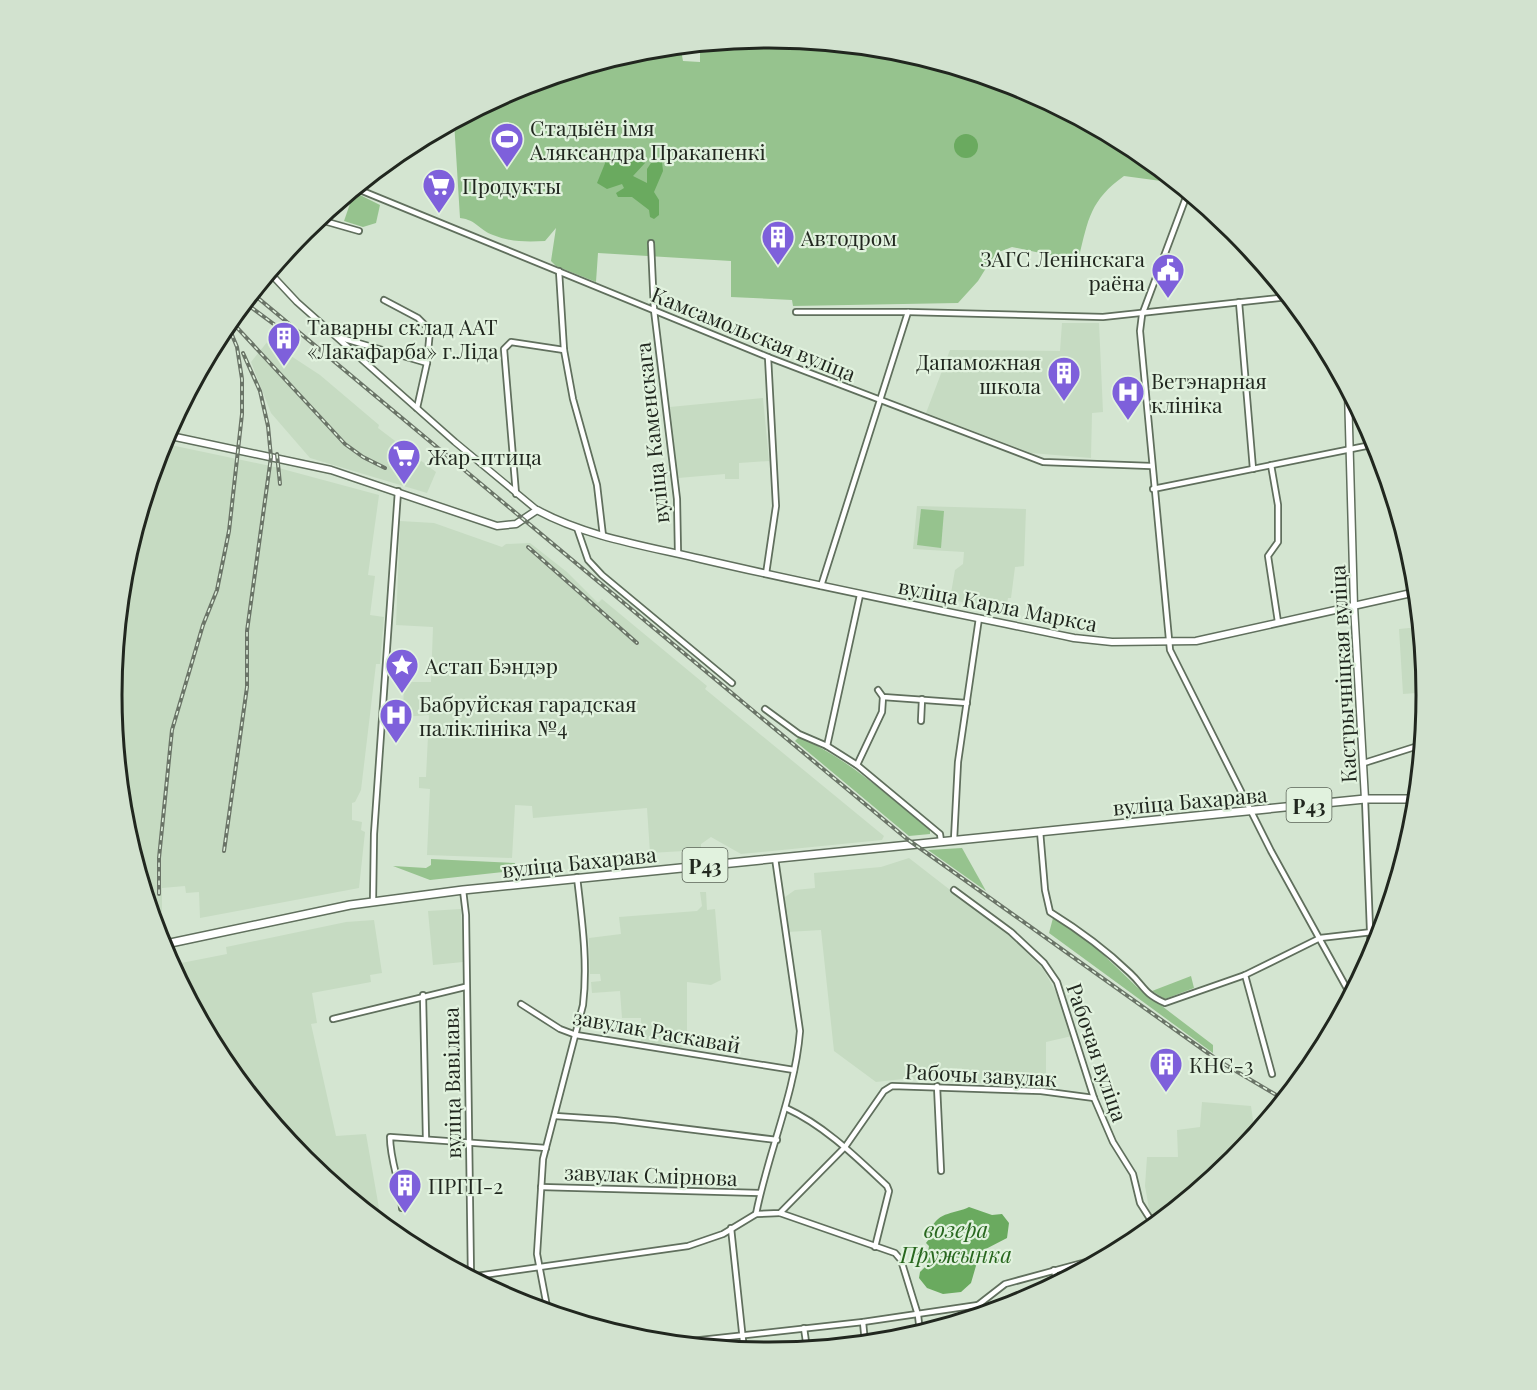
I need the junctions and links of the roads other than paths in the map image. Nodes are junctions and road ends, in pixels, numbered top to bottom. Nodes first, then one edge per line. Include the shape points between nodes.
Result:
1 (363, 191) edge
2 (1185, 201) edge
3 (328, 222) edge
4 (359, 231) dead end
5 (651, 243) dead end
6 (559, 271) junction
7 (274, 278) edge
8 (1279, 298) edge
9 (384, 300) dead end
10 (1239, 302) junction
11 (654, 310) junction
12 (796, 312) dead end
13 (908, 312) junction
14 (1142, 315) junction
15 (334, 335) junction
16 (564, 350) junction
17 (768, 357) junction
18 (427, 363) junction
19 (880, 402) junction
20 (417, 408) junction
21 (1349, 408) edge
22 (175, 437) edge
23 (1366, 446) edge
24 (1350, 450) junction
25 (1272, 465) junction
26 (1151, 466) junction
27 (1253, 469) junction
28 (1153, 489) junction
29 (398, 491) junction
30 (516, 494) junction
31 (537, 510) junction
32 (577, 528) junction
33 (603, 536) junction
34 (678, 553) junction
35 (766, 574) junction
36 (821, 586) junction
37 (1407, 594) edge
38 (860, 595) junction
39 (1354, 606) junction
40 (980, 618) junction
41 (1278, 622) junction
42 (1169, 643) junction
43 (732, 683) dead end
44 (878, 690) dead end
45 (883, 697) junction
46 (922, 699) junction
47 (967, 703) junction
48 (765, 709) dead end
49 (921, 721) dead end
50 (827, 746) junction
51 (1413, 748) edge
52 (1364, 764) junction
53 (857, 765) junction
54 (1365, 799) junction
55 (1407, 799) edge
56 (1253, 811) junction
57 (1040, 831) junction
58 (954, 840) junction
59 (941, 841) junction
60 (775, 858) junction
61 (577, 878) junction
62 (463, 890) junction
63 (954, 890) dead end
64 (373, 901) junction
65 (1369, 932) joint
66 (1320, 938) junction
67 (171, 943) edge
68 (1245, 975) junction
69 (465, 987) junction
70 (1346, 987) edge
71 (423, 996) junction
72 (520, 1004) dead end
73 (333, 1019) dead end
74 (576, 1035) junction
75 (794, 1070) junction
76 (1272, 1074) dead end
77 (937, 1086) junction
78 (1094, 1098) junction
79 (786, 1108) junction
80 (555, 1116) junction
81 (426, 1139) junction
82 (777, 1140) junction
83 (469, 1142) junction
84 (845, 1147) junction
85 (546, 1148) junction
86 (941, 1171) dead end
87 (541, 1187) junction
88 (760, 1193) junction
89 (402, 1208) dead end
90 (780, 1213) junction
91 (756, 1214) junction
92 (1149, 1217) edge
93 (731, 1227) junction
94 (875, 1247) junction
95 (1074, 1265) edge
96 (470, 1268) edge
97 (539, 1268) junction
98 (1054, 1270) junction
99 (483, 1275) edge
100 (1055, 1275) edge
101 (546, 1302) edge
102 (978, 1305) joint
103 (918, 1315) junction
104 (863, 1322) junction
105 (919, 1324) edge
106 (804, 1328) junction
107 (743, 1334) junction
108 (864, 1334) edge
109 (706, 1339) edge
110 (743, 1341) edge
111 (806, 1341) edge

1 - 6 street, Камсамольская вуліца
2 - 14 street
3 - 4 street
5 - 11 street, вуліца Каменскага
6 - 11 street, Камсамольская вуліца
6 - 16 street
7 - 15 street, вуліца Карла Маркса
8 - 10 street
9 - 18 street via 418,318 430,330
10 - 14 street
10 - 27 street
11 - 17 street, Камсамольская вуліца
11 - 34 street, вуліца Каменскага via 677,499
12 - 13 street
13 - 14 street
13 - 19 street
14 - 26 street
15 - 18 street
15 - 20 street, вуліца Карла Маркса
16 - 30 street via 511,342 504,349
16 - 33 street via 597,485
17 - 19 street, Камсамольская вуліца
17 - 35 street via 776,506
18 - 20 street
19 - 26 street, Камсамольская вуліца via 1043,462
19 - 36 street
20 - 30 street, вуліца Карла Маркса
21 - 24 main road, Кастрычніцкая вуліца
22 - 29 main road via 331,470
23 - 24 street
24 - 25 street
24 - 39 main road, Кастрычніцкая вуліца
25 - 27 street
25 - 41 street via 1278,542 1268,556
26 - 28 street
27 - 28 street
28 - 42 street
29 - 31 main road via 502,526 516,524
29 - 64 street via 374,834
30 - 31 street, вуліца Карла Маркса
31 - 32 main road, вуліца Карла Маркса
32 - 33 main road, вуліца Карла Маркса
32 - 43 street via 588,560 602,575
33 - 34 main road, вуліца Карла Маркса
34 - 35 main road, вуліца Карла Маркса
35 - 36 main road, вуліца Карла Маркса
36 - 38 main road, вуліца Карла Маркса
37 - 39 main road, вуліца Карла Маркса
38 - 40 main road, вуліца Карла Маркса
38 - 50 street
39 - 41 main road, вуліца Карла Маркса
39 - 52 main road, Кастрычніцкая вуліца
40 - 42 main road, вуліца Карла Маркса via 1074,638
40 - 47 street
41 - 42 main road, вуліца Карла Маркса via 1196,641
42 - 56 street
44 - 45 street
45 - 46 street
45 - 53 street via 882,712
46 - 47 street
46 - 49 street
47 - 58 street via 958,762
48 - 50 street via 799,734
50 - 53 street
51 - 52 street
52 - 54 main road, Кастрычніцкая вуліца
53 - 59 street via 940,834
54 - 55 main road, вуліца Бахарава / Р43
54 - 56 main road, вуліца Бахарава / Р43
54 - 65 street, Кастрычніцкая вуліца
56 - 57 main road, вуліца Бахарава / Р43
56 - 66 street
57 - 58 main road, вуліца Бахарава / Р43
57 - 68 street via 1050,912 1089,937 1132,974 1140,987 1165,1003
58 - 59 main road, вуліца Бахарава / Р43
59 - 60 main road, вуліца Бахарава / Р43
60 - 61 main road, вуліца Бахарава / Р43
60 - 75 street via 798,1014
61 - 62 main road, вуліца Бахарава / Р43
61 - 74 street via 586,981
62 - 64 main road, вуліца Бахарава / Р43
62 - 69 street, вуліца Вавілава
63 - 78 street, Рабочая вуліца via 1011,932 1044,963 1057,982
64 - 67 main road, вуліца Бахарава / Р43
65 - 66 street
66 - 68 street
66 - 70 street
68 - 76 street
69 - 71 street
69 - 83 street, вуліца Вавілава
71 - 73 street
71 - 81 street
72 - 74 street, завулак Раскавай
74 - 75 street, завулак Раскавай
74 - 80 street
75 - 79 street
77 - 78 street, Рабочы завулак
77 - 84 street, Рабочы завулак via 902,1085 884,1091
77 - 86 street
78 - 92 street, Рабочая вуліца via 1113,1142 1133,1174 1140,1203
79 - 82 street
79 - 84 street via 804,1116
80 - 82 street
80 - 85 street
81 - 83 street
81 - 89 street via 390,1137 390,1158
82 - 88 street
83 - 85 street
83 - 96 street, вуліца Вавілава
84 - 90 street, Рабочы завулак
84 - 94 street via 889,1191
85 - 87 street
87 - 88 street, завулак Смірнова
87 - 97 street
88 - 91 street
90 - 91 street
90 - 94 street
91 - 93 street
93 - 97 street via 688,1246
93 - 107 street
94 - 103 street via 895,1253 901,1260
95 - 98 street
97 - 99 street
97 - 101 street
98 - 100 street
98 - 102 street via 1005,1284
102 - 103 street
103 - 104 street
103 - 105 street
104 - 106 street
104 - 108 street
106 - 107 street
106 - 111 street
107 - 109 street
107 - 110 street

